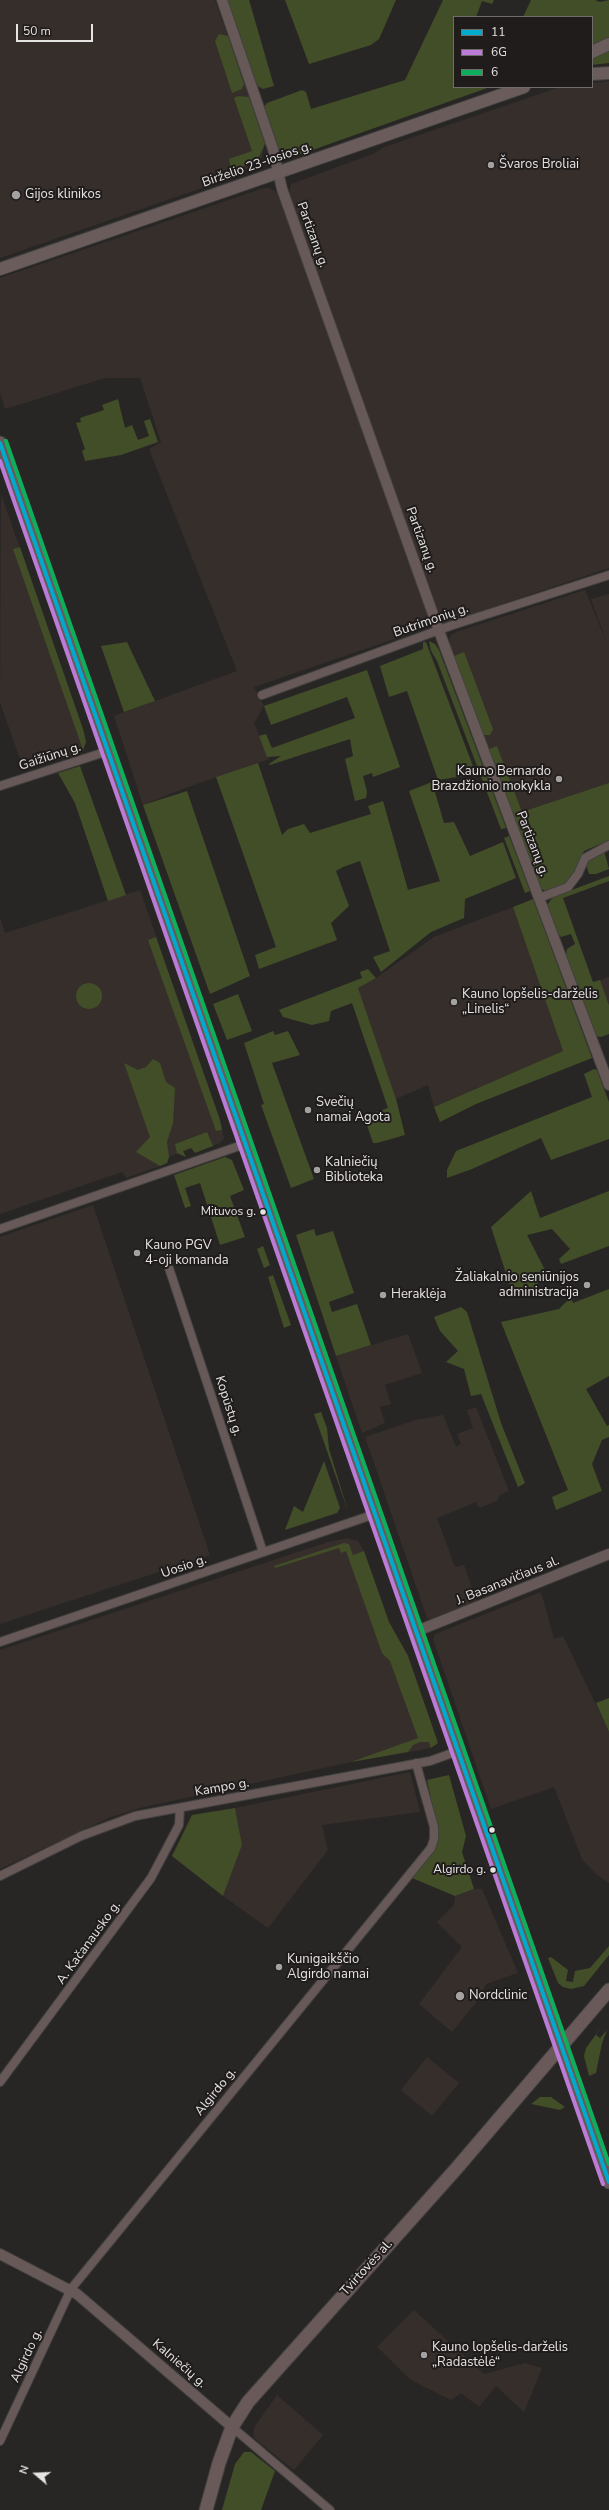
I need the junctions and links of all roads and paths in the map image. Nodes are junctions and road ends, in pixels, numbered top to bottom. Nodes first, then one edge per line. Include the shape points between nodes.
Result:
1 (222, 0) edge
2 (609, 44) edge
3 (593, 52) edge
4 (609, 73) edge
5 (593, 74) edge
6 (521, 88) edge
7 (278, 172) junction
8 (0, 269) edge
9 (0, 443) edge
10 (609, 575) edge
11 (439, 631) junction
12 (262, 694) dead end
13 (108, 751) junction
14 (0, 786) edge
15 (609, 845) edge
16 (539, 898) junction
17 (609, 1085) edge
18 (245, 1144) junction
19 (0, 1229) edge
20 (169, 1268) dead end
21 (375, 1514) junction
22 (263, 1552) junction
23 (609, 1554) edge
24 (417, 1631) junction
25 (0, 1642) edge
26 (458, 1751) junction
27 (416, 1763) junction
28 (180, 1808) junction
29 (0, 1876) edge
30 (609, 1990) edge
31 (562, 2045) junction
32 (0, 2082) edge
33 (609, 2182) edge
34 (0, 2254) edge
35 (71, 2290) junction
36 (232, 2427) junction
37 (0, 2441) edge
38 (206, 2510) edge
39 (330, 2510) edge

1 - 7 street, Partizanų g. via 273,148
2 - 3 main road
4 - 5 main road
6 - 7 main road, Birželio 23-iosios g.
7 - 8 main road, Birželio 23-iosios g.
7 - 11 street, Partizanų g.
9 - 13 main road
10 - 11 street, Butrimonių g.
11 - 12 street, Butrimonių g.
11 - 16 street, Partizanų g.
13 - 14 street, Gaižiūnų g.
13 - 18 main road
15 - 16 street via 585,858 578,874 568,887
16 - 17 street, Partizanų g.
18 - 19 street
18 - 21 main road
20 - 22 street, Kopūstų g.
21 - 22 street, Uosio g.
21 - 24 main road
22 - 25 street, Uosio g.
23 - 24 street, J. Basanavičiaus al.
24 - 26 main road
26 - 27 street, Kampo g.
26 - 31 main road
27 - 28 street, Kampo g.
27 - 35 street, Algirdo g. via 434,1827 431,1848
28 - 29 street, Kampo g. via 134,1816 113,1823
28 - 32 street, A. Kačanausko g. via 179,1825 151,1878
30 - 31 main road, Tvirtovės al.
31 - 33 main road
31 - 36 main road, Tvirtovės al. via 456,2169 248,2402
34 - 35 street, Kalniečių g.
35 - 36 street, Kalniečių g.
35 - 37 street, Algirdo g.
36 - 38 main road, Tvirtovės al. via 218,2463
36 - 39 street, Kalniečių g.

